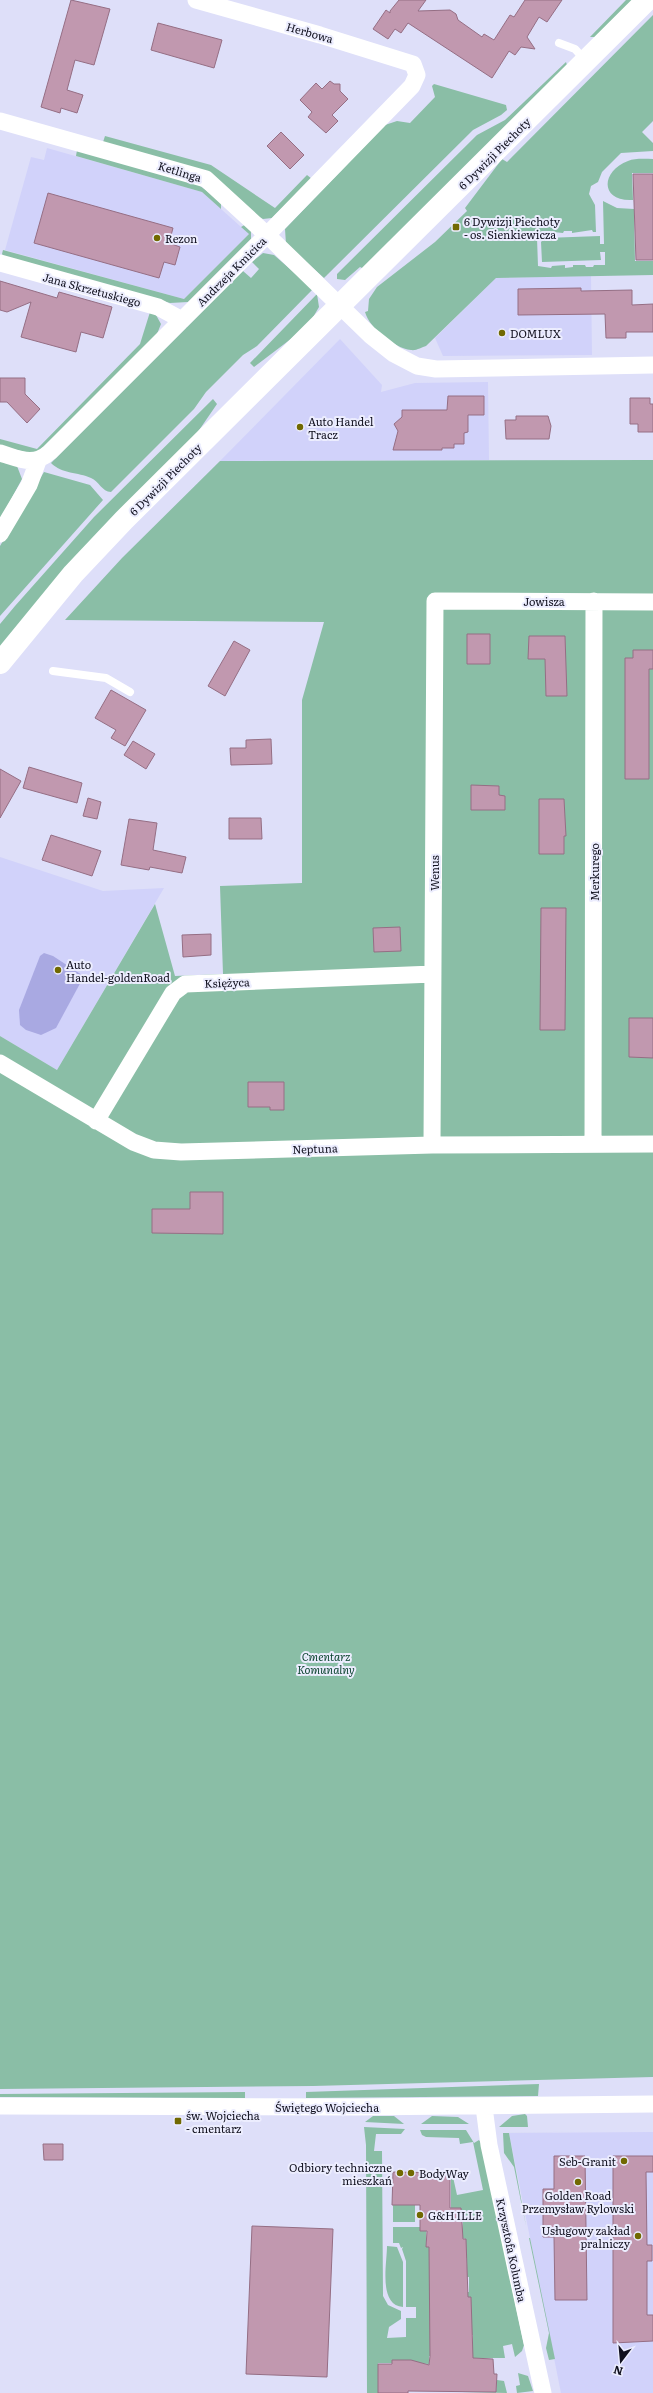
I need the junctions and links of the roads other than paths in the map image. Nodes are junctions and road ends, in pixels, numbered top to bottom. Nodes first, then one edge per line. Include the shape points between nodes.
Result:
1 (196, 0) edge
2 (647, 0) edge
3 (559, 43) dead end
4 (587, 62) junction
5 (417, 75) joint
6 (0, 121) edge
7 (267, 235) junction
8 (0, 263) edge
9 (341, 305) junction
10 (182, 320) junction
11 (653, 366) edge
12 (0, 453) edge
13 (38, 461) junction
14 (0, 534) edge
15 (435, 601) joint
16 (594, 601) junction
17 (653, 602) edge
18 (0, 663) edge
19 (53, 671) dead end
20 (130, 692) dead end
21 (433, 974) junction
22 (0, 1063) edge
23 (96, 1121) junction
24 (594, 1144) junction
25 (653, 1144) edge
26 (432, 1145) junction
27 (653, 2104) edge
28 (0, 2106) edge
29 (484, 2107) junction
30 (543, 2393) edge

1 - 5 street, Herbowa via 413,64
2 - 4 street, 6 Dywizji Piechoty
3 - 4 lane via 575,49
4 - 9 street, 6 Dywizji Piechoty
5 - 7 street, Andrzeja Kmicica via 412,86
6 - 7 street, Ketlinga via 197,175 214,185
7 - 9 street, Ketlinga
7 - 10 street, Andrzeja Kmicica
8 - 10 street, Jana Skrzetuskiego via 158,306
9 - 11 street via 375,339 394,354 417,366 436,369
9 - 18 street, 6 Dywizji Piechoty via 124,520 73,574
10 - 13 street, Andrzeja Kmicica
12 - 13 street
13 - 14 street via 29,485
15 - 16 street, Jowisza
15 - 21 street, Wenus
16 - 17 street, Jowisza
16 - 24 street, Merkurego
19 - 20 lane via 106,678
21 - 23 street, Księżyca via 185,984 173,993
21 - 26 street, Wenus
22 - 23 street, Neptuna
23 - 26 street, Neptuna via 133,1142 161,1150 181,1152
24 - 25 street, Neptuna
24 - 26 street, Neptuna
27 - 29 street, Świętego Wojciecha
28 - 29 street, Świętego Wojciecha
29 - 30 street, Krzysztofa Kolumba via 489,2145

